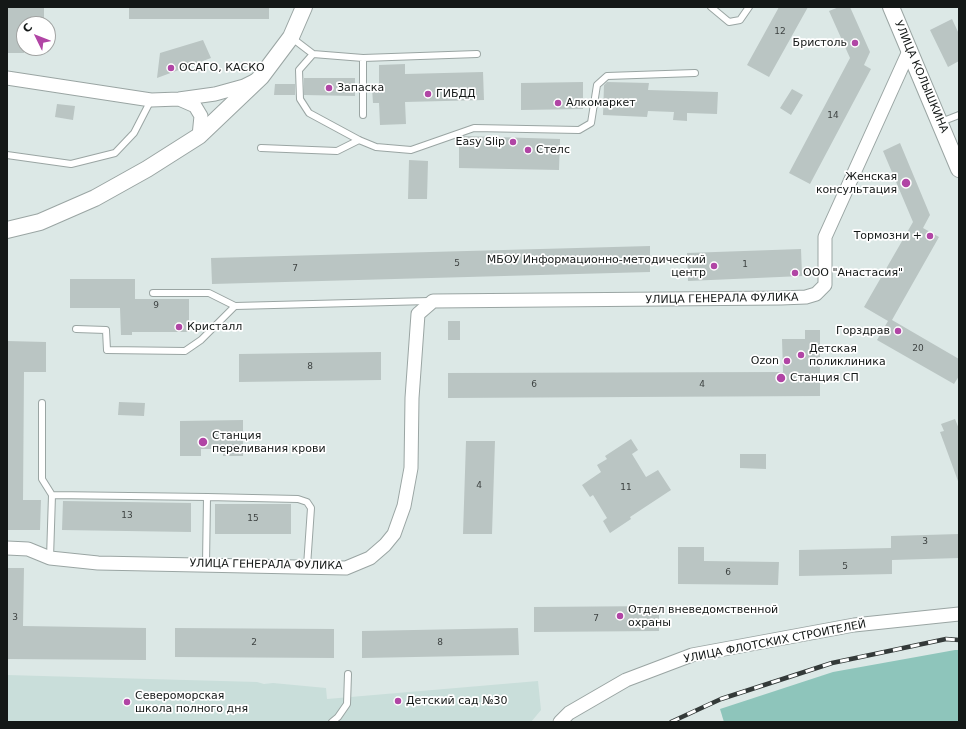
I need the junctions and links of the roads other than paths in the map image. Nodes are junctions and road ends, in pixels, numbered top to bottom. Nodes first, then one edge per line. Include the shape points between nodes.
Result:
1 (304, 7) edge
2 (711, 7) edge
3 (749, 7) edge
4 (891, 7) edge
5 (292, 37) junction
6 (910, 49) junction
7 (313, 54) junction
8 (477, 54) dead end
9 (363, 58) junction
10 (695, 73) dead end
11 (261, 77) junction
12 (7, 78) edge
13 (179, 99) junction
14 (151, 100) junction
15 (959, 114) edge
16 (363, 115) dead end
17 (940, 122) junction
18 (199, 136) junction
19 (359, 140) junction
20 (261, 148) dead end
21 (7, 155) edge
22 (959, 169) edge
23 (7, 230) edge
24 (153, 293) dead end
25 (433, 301) junction
26 (235, 306) junction
27 (76, 329) dead end
28 (42, 402) dead end
29 (52, 495) junction
30 (207, 497) junction
31 (7, 548) edge
32 (50, 558) junction
33 (206, 564) junction
34 (307, 566) junction
35 (959, 614) edge
36 (348, 674) dead end
37 (332, 722) edge
38 (560, 722) edge

1 - 5 street
2 - 3 lane via 729,22 740,20
4 - 6 street, УЛИЦА КОЛЫШКИНА
5 - 7 lane
5 - 11 street
6 - 17 street, УЛИЦА КОЛЫШКИНА
6 - 25 street, УЛИЦА ГЕНЕРАЛА ФУЛИКА via 825,237 825,285 816,294 806,297 774,298
7 - 9 lane
7 - 19 lane via 298,70 300,99 309,113
8 - 9 lane
9 - 16 lane
10 - 19 lane via 607,76 597,85 591,123 579,130 474,128 411,150 376,147
11 - 13 street via 244,86 215,94
11 - 18 street
12 - 14 street
13 - 14 street
13 - 18 street via 195,106 201,116
14 - 21 lane via 134,133 115,153 71,164
15 - 17 lane
17 - 22 street, УЛИЦА КОЛЫШКИНА
18 - 23 street via 95,198 40,222
19 - 20 lane via 337,151
24 - 26 lane via 209,293
25 - 26 lane, УЛИЦА ГЕНЕРАЛА ФУЛИКА
25 - 34 street, УЛИЦА ГЕНЕРАЛА ФУЛИКА via 418,314 412,398 411,468 404,506 394,534 370,558 346,568
26 - 27 lane via 201,340 185,351 107,350 106,330
28 - 29 lane via 42,479
29 - 30 lane
29 - 32 lane
30 - 33 lane
30 - 34 lane via 298,499 307,502 311,508
31 - 32 street, УЛИЦА ГЕНЕРАЛА ФУЛИКА via 28,550
32 - 33 street, УЛИЦА ГЕНЕРАЛА ФУЛИКА via 98,563
33 - 34 street, УЛИЦА ГЕНЕРАЛА ФУЛИКА
35 - 38 street, УЛИЦА ФЛОТСКИХ СТРОИТЕЛЕЙ via 854,625 692,656 626,680 568,713
36 - 37 lane via 347,704

